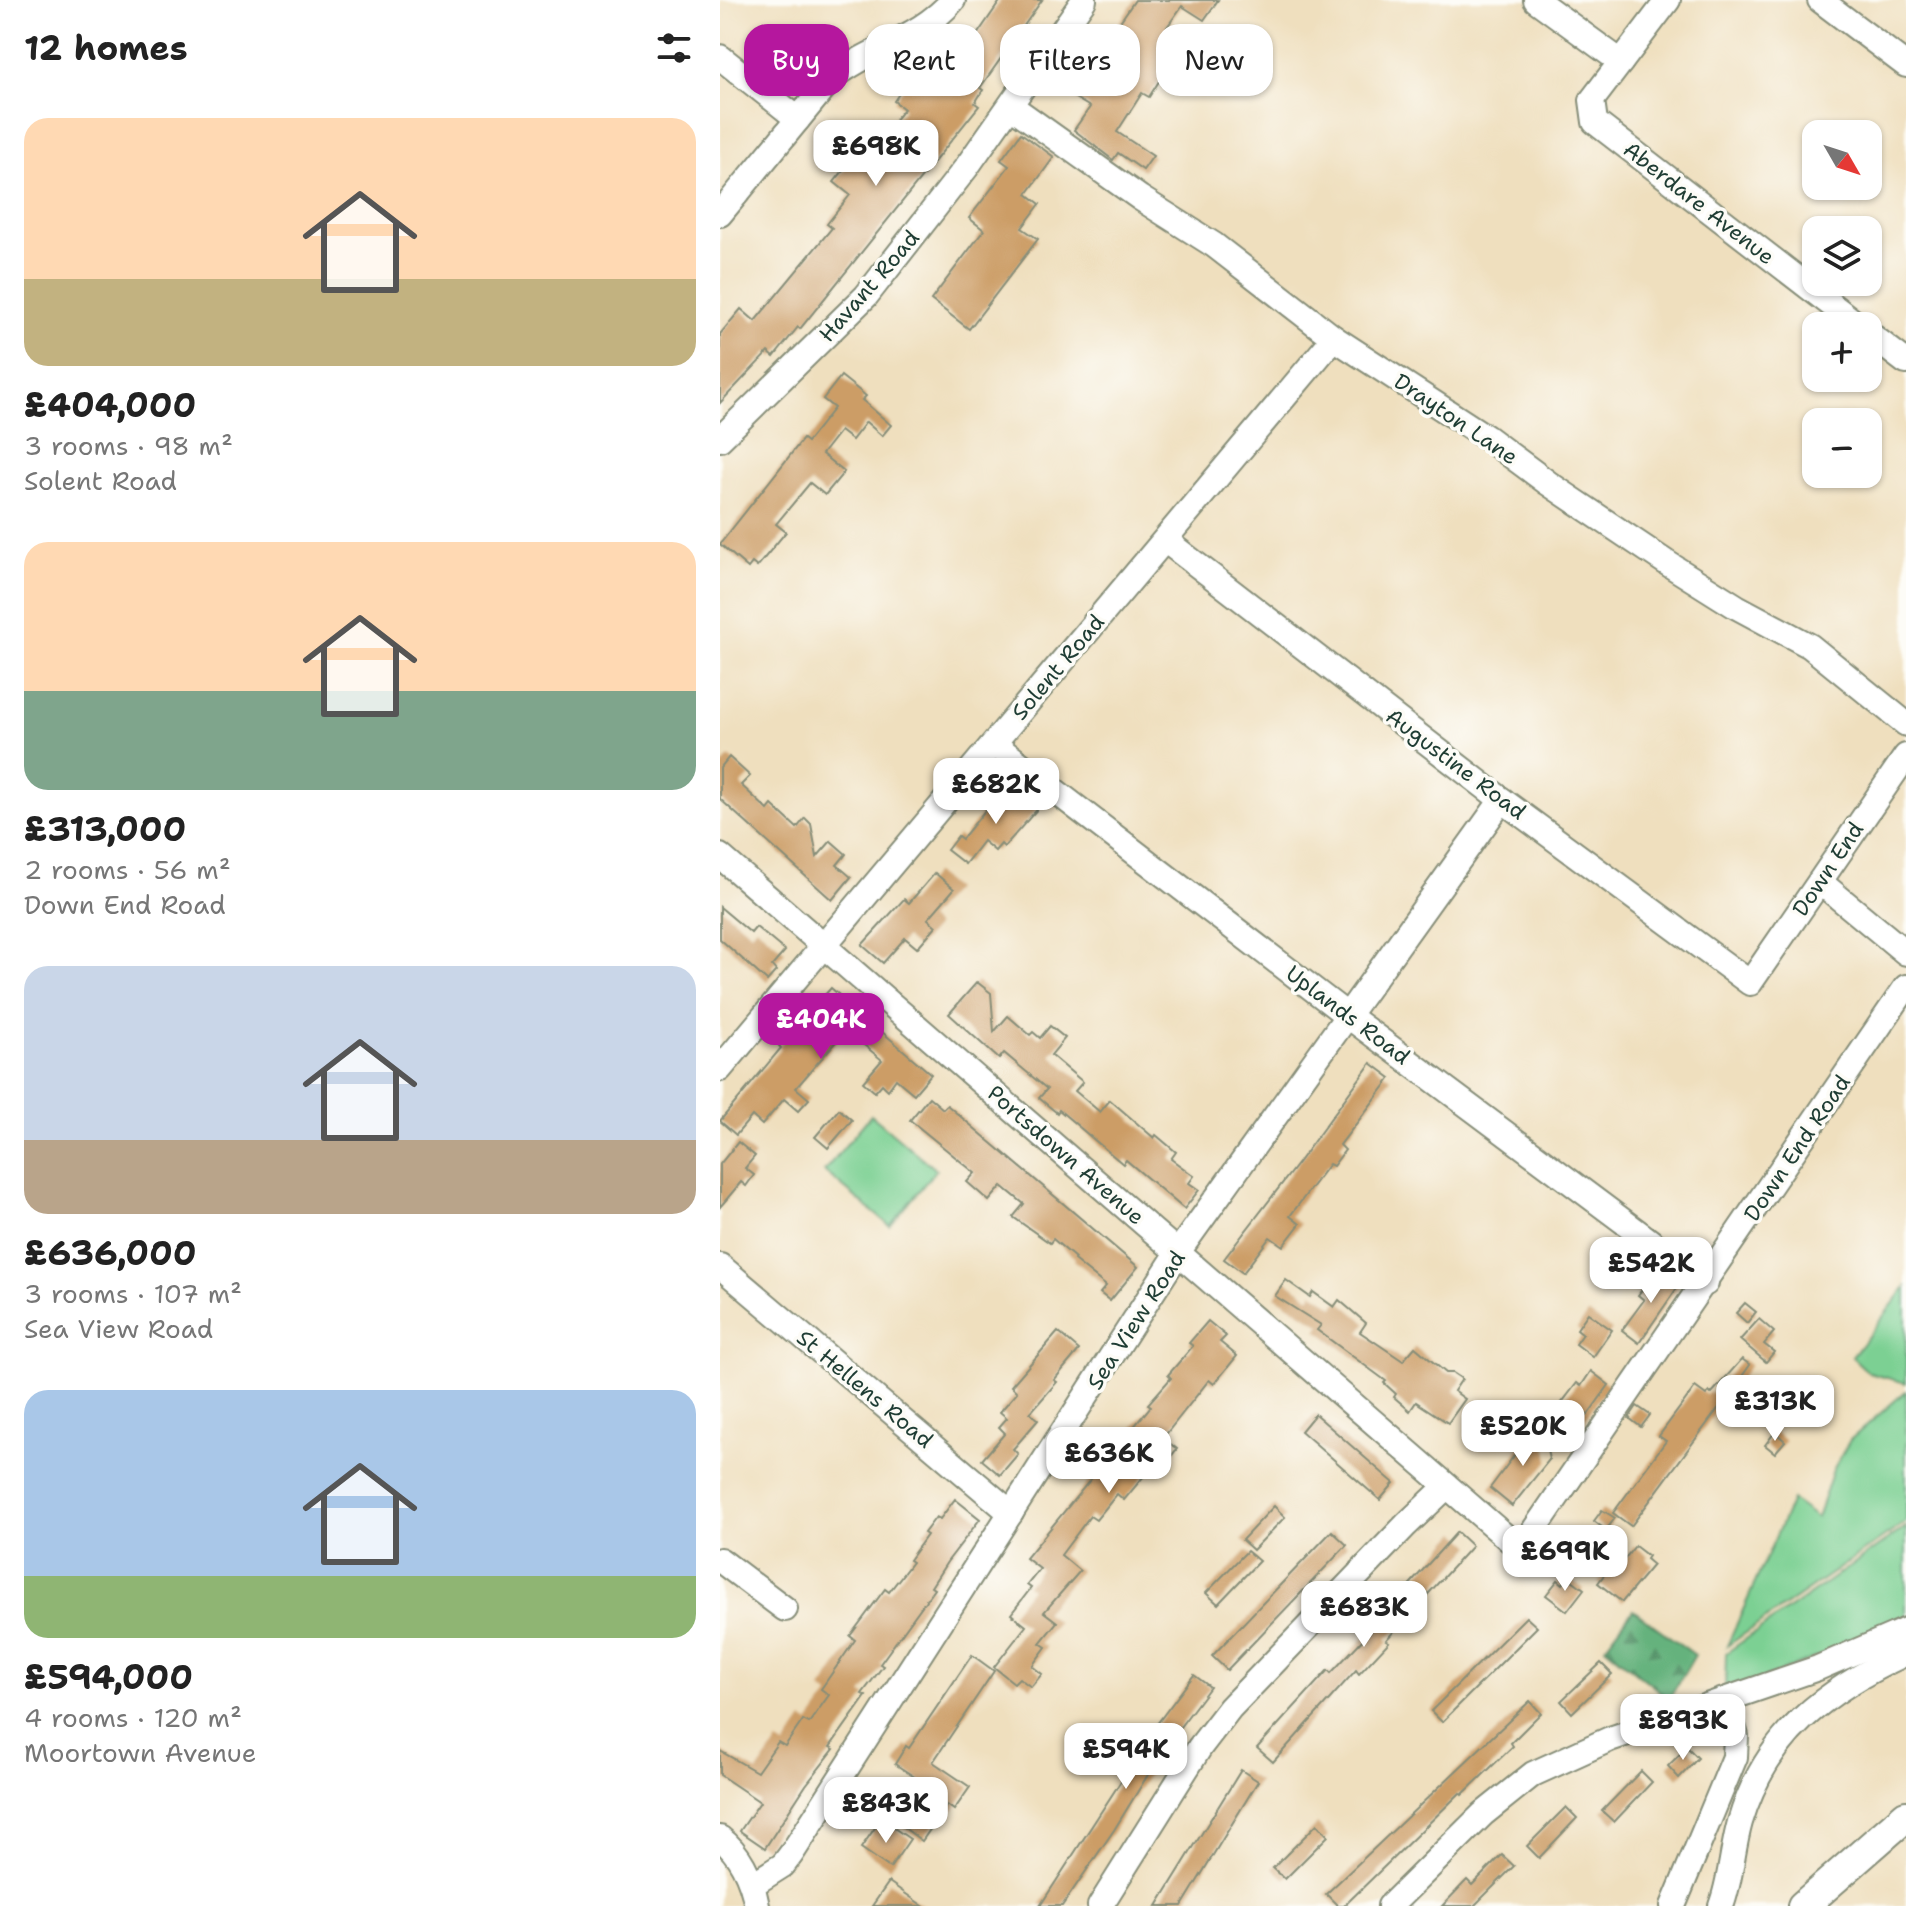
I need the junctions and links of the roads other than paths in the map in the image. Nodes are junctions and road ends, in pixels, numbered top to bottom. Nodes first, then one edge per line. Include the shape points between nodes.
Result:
1 (953, 0) edge
2 (1536, 0) edge
3 (1668, 0) edge
4 (1820, 0) edge
5 (1082, 1) edge
6 (928, 24) edge
7 (720, 57) edge
8 (865, 58) edge
9 (1621, 62) junction
10 (1906, 65) edge
11 (1011, 106) junction
12 (798, 119) junction
13 (720, 214) edge
14 (1841, 312) edge
15 (1334, 338) junction
16 (1882, 344) edge
17 (1906, 362) edge
18 (720, 439) edge
19 (1166, 541) junction
20 (1906, 724) edge
21 (994, 744) junction
22 (1906, 756) edge
23 (1502, 800) junction
24 (720, 856) edge
25 (1820, 882) junction
26 (825, 948) junction
27 (1906, 953) edge
28 (1750, 983) joint
29 (1906, 987) edge
30 (1348, 1016) junction
31 (720, 1069) edge
32 (1178, 1252) junction
33 (720, 1266) edge
34 (1706, 1283) junction
35 (1446, 1487) junction
36 (1011, 1513) junction
37 (1522, 1543) joint
38 (720, 1560) edge
39 (785, 1609) dead end
40 (1906, 1630) edge
41 (1906, 1653) edge
42 (1726, 1701) junction
43 (1906, 1816) edge
44 (720, 1838) edge
45 (755, 1895) edge
46 (1100, 1906) edge
47 (1390, 1906) edge
48 (1673, 1906) edge
49 (1721, 1906) edge
50 (1803, 1906) edge

1 - 6 street
2 - 9 street
3 - 9 street, Aberdare Avenue
4 - 10 street
5 - 11 street, Havant Road
7 - 12 street
8 - 12 street via 831,79
9 - 14 street, Aberdare Avenue via 1592,100 1595,122
11 - 15 street, Drayton Lane via 1214,245
11 - 18 street, Havant Road via 866,296
12 - 13 street
15 - 19 street, Solent Road
15 - 20 street, Drayton Lane via 1667,563 1810,646
16 - 17 street
19 - 21 street, Solent Road
19 - 23 street, Augustine Road
21 - 26 street, Solent Road
21 - 30 street, Uplands Road
22 - 25 street, Down End
23 - 28 street, Augustine Road
23 - 30 street, Sea View Road
24 - 26 street, Portsdown Avenue
25 - 27 street
25 - 28 street, Down End
26 - 31 street, Solent Road
26 - 32 street, Portsdown Avenue
29 - 34 street, Down End Road
30 - 32 street, Sea View Road
30 - 34 street, Uplands Road
32 - 35 street, Portsdown Avenue
32 - 36 street, Sea View Road
33 - 36 street, St Hellens Road
34 - 37 street, Down End Road
35 - 37 street, Portsdown Avenue via 1506,1539
35 - 46 street via 1230,1708
36 - 45 street, Sea View Road via 792,1853
38 - 39 street
40 - 42 street
41 - 49 street via 1813,1707 1771,1753 1740,1823
42 - 47 street via 1610,1739 1533,1774 1483,1814
42 - 48 street via 1736,1736 1735,1757
43 - 50 main road
44 - 45 street via 742,1863

